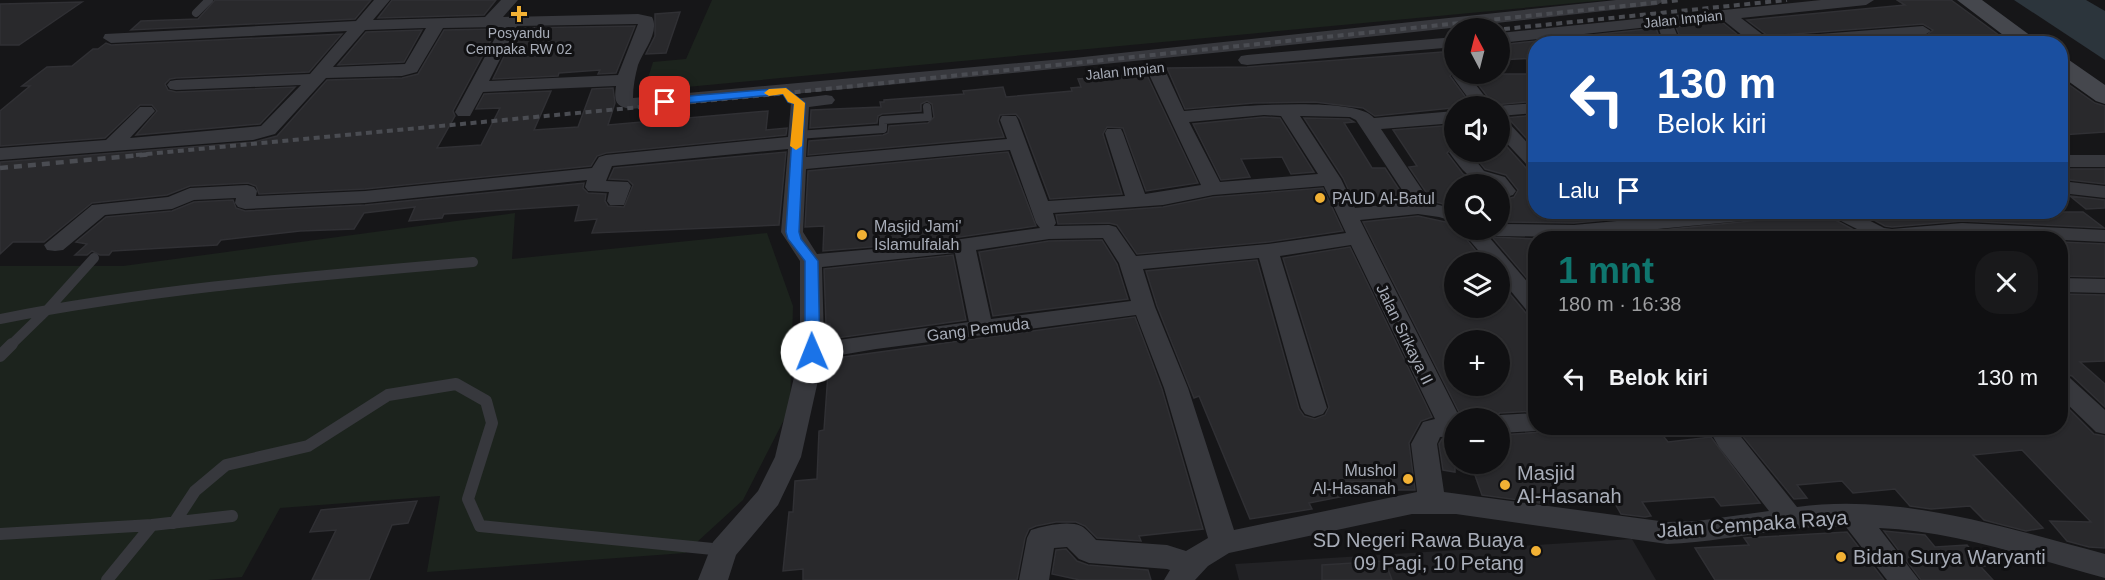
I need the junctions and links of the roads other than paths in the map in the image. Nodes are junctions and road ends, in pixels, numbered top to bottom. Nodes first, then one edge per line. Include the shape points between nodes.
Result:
1 (209, 0) edge
2 (382, 0) edge
3 (510, 0) edge
4 (1657, 0) edge
5 (1866, 0) edge
6 (1968, 0) edge
7 (196, 13) dead end
8 (1726, 14) junction
9 (1663, 20) junction
10 (512, 21) junction
11 (490, 22) junction
12 (437, 24) junction
13 (363, 25) junction
14 (1923, 31) dead end
15 (1670, 36) edge
16 (1754, 36) edge
17 (1856, 36) edge
18 (2020, 36) edge
19 (1510, 37) edge
20 (111, 38) dead end
21 (1444, 43) edge
22 (1432, 45) junction
23 (1444, 58) edge
24 (1155, 68) junction
25 (2068, 70) edge
26 (318, 76) junction
27 (626, 80) junction
28 (1466, 84) edge
29 (176, 85) dead end
30 (476, 87) junction
31 (1475, 96) edge
32 (2105, 96) edge
33 (795, 100) junction
34 (927, 107) dead end
35 (1528, 109) edge
36 (1510, 110) edge
37 (146, 111) dead end
38 (464, 112) dead end
39 (1288, 112) junction
40 (1178, 117) junction
41 (1444, 118) edge
42 (1436, 119) junction
43 (1009, 120) dead end
44 (1368, 123) junction
45 (1444, 130) edge
46 (1113, 133) dead end
47 (1510, 136) edge
48 (797, 139) junction
49 (1019, 144) junction
50 (112, 145) junction
51 (0, 154) edge
52 (1528, 155) edge
53 (2105, 160) edge
54 (2068, 161) edge
55 (795, 164) junction
56 (598, 172) junction
57 (1331, 179) junction
58 (2068, 188) edge
59 (1213, 189) junction
60 (2105, 192) edge
61 (617, 201) dead end
62 (1137, 201) junction
63 (1041, 208) junction
64 (1424, 208) junction
65 (1444, 211) edge
66 (1510, 213) edge
67 (1348, 215) junction
68 (1591, 219) edge
69 (1636, 219) edge
70 (1652, 219) edge
71 (1857, 219) edge
72 (1599, 228) junction
73 (1510, 231) edge
74 (1520, 231) junction
75 (1590, 231) edge
76 (1663, 231) edge
77 (1875, 231) edge
78 (1936, 231) edge
79 (2003, 231) edge
80 (1528, 232) edge
81 (1049, 233) junction
82 (2068, 234) edge
83 (2105, 236) edge
84 (1359, 237) junction
85 (1480, 240) edge
86 (55, 245) dead end
87 (964, 246) junction
88 (1268, 251) junction
89 (1490, 252) edge
90 (94, 258) dead end
91 (811, 261) junction
92 (473, 262) dead end
93 (1130, 263) junction
94 (1510, 276) edge
95 (2068, 285) edge
96 (2105, 286) edge
97 (1528, 297) edge
98 (1144, 307) junction
99 (49, 308) junction
100 (0, 319) edge
101 (982, 329) junction
102 (812, 352) junction
103 (0, 356) edge
104 (2068, 391) edge
105 (1314, 408) dead end
106 (1444, 408) edge
107 (1528, 422) edge
108 (1510, 423) edge
109 (2105, 425) edge
110 (1444, 428) edge
111 (1725, 435) edge
112 (1432, 502) junction
113 (232, 516) dead end
114 (1853, 516) junction
115 (1790, 518) junction
116 (174, 523) junction
117 (152, 525) junction
118 (0, 534) edge
119 (1224, 543) junction
120 (723, 550) junction
121 (2105, 566) edge
122 (1184, 572) edge
123 (106, 580) edge
124 (713, 580) edge
125 (1034, 580) edge
126 (1904, 580) edge

1 - 7 lane
2 - 13 street
3 - 11 street
4 - 33 street
5 - 8 street, Jalan Impian
6 - 18 main road
8 - 9 street, Jalan Impian
8 - 16 street
9 - 15 street
9 - 19 street, Jalan Impian
10 - 11 street
10 - 27 street via 646,20 647,27
10 - 30 street
11 - 12 street
12 - 13 street
12 - 26 street via 411,68
13 - 20 street
13 - 26 street
14 - 17 street
21 - 22 street, Jalan Impian
22 - 23 street
22 - 24 street, Jalan Impian
24 - 33 street, Jalan Impian via 1006,85
24 - 40 street
25 - 32 main road
26 - 29 street
26 - 50 street via 268,130
27 - 30 street
27 - 33 street via 627,104
28 - 31 street
30 - 38 street
33 - 48 street
34 - 48 lane via 928,117 883,120 883,129
35 - 36 street
37 - 50 street
39 - 40 street via 1264,110
39 - 44 street via 1353,112
39 - 57 street, Jalan Srikaya II
40 - 59 street
41 - 42 street
42 - 44 street
42 - 45 street
43 - 49 street
44 - 64 street
46 - 62 street
47 - 52 street
48 - 55 street
48 - 56 street via 606,161
49 - 55 street
49 - 63 street
50 - 51 street
53 - 54 street
55 - 91 street via 792,232
56 - 61 street via 595,187 621,186
56 - 86 street via 293,201 245,203 247,191 190,194 172,203 99,209
57 - 59 street
57 - 67 street, Jalan Srikaya II
58 - 60 street
59 - 62 street
62 - 63 street
63 - 81 street
64 - 65 street
64 - 67 street
66 - 74 street
67 - 84 street, Jalan Srikaya II
68 - 72 street
69 - 72 street
70 - 76 street
71 - 77 street
72 - 75 street
73 - 74 street
74 - 80 street
78 - 79 street
81 - 87 street
81 - 93 street via 1109,231
82 - 83 street
84 - 88 street
84 - 106 street, Jalan Srikaya II
85 - 89 street
87 - 91 street
87 - 101 street
88 - 93 street
88 - 105 street
90 - 99 lane
91 - 102 street
92 - 99 lane via 196,288
93 - 98 street
94 - 97 street
95 - 96 street
98 - 101 street, Gang Pemuda
98 - 119 street via 1176,388
99 - 100 lane
99 - 103 lane
101 - 102 street, Gang Pemuda
102 - 120 street via 789,457 768,498
104 - 109 street
107 - 108 street
110 - 112 street via 1432,429 1424,444
111 - 115 street
112 - 115 street, Jalan Cempaka Raya via 1667,533
112 - 119 street, Jalan Cempaka Raya
113 - 116 lane
114 - 115 street, Jalan Cempaka Raya
114 - 121 street, Jalan Cempaka Raya via 1965,529
114 - 126 street
116 - 117 lane
116 - 120 lane via 195,491 226,465 308,446 388,395 456,384 486,401 492,423 468,499 480,526
117 - 118 lane
117 - 123 lane
119 - 122 street, Jalan Cempaka Raya via 1205,551
120 - 124 street
122 - 125 street via 1167,557 1089,551 1074,535 1041,538

